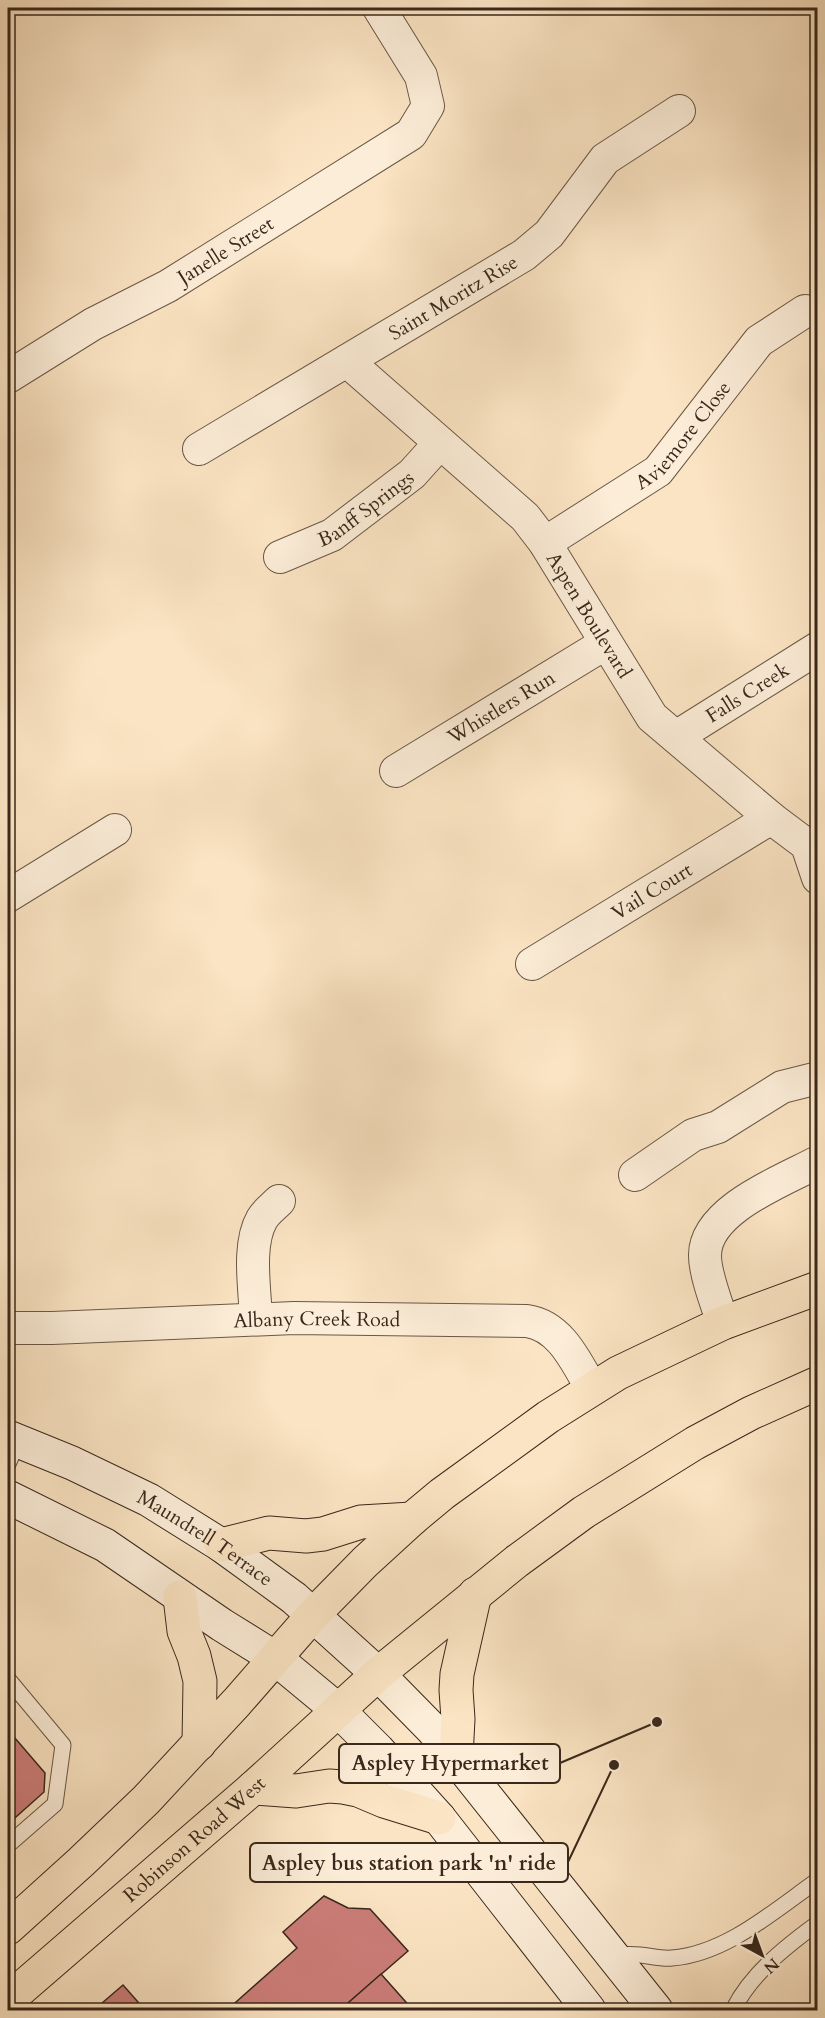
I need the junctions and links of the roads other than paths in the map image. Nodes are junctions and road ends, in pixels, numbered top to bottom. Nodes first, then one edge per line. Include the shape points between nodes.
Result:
1 (379, 8) edge
2 (679, 111) dead end
3 (806, 311) dead end
4 (346, 361) junction
5 (8, 377) edge
6 (439, 444) junction
7 (199, 449) dead end
8 (545, 543) junction
9 (280, 557) dead end
10 (606, 643) junction
11 (818, 648) edge
12 (676, 737) junction
13 (396, 771) dead end
14 (771, 818) junction
15 (115, 830) dead end
16 (818, 878) edge
17 (8, 896) edge
18 (532, 964) dead end
19 (818, 1078) edge
20 (818, 1162) edge
21 (635, 1175) dead end
22 (279, 1202) dead end
23 (818, 1288) edge
24 (256, 1319) junction
25 (723, 1323) junction
26 (8, 1328) edge
27 (818, 1383) edge
28 (592, 1389) junction
29 (11, 1447) edge
30 (8, 1497) edge
31 (412, 1519) junction
32 (221, 1545) junction
33 (475, 1594) junction
34 (180, 1597) junction
35 (313, 1615) junction
36 (275, 1658) junction
37 (378, 1674) junction
38 (8, 1679) edge
39 (339, 1710) junction
40 (199, 1744) junction
41 (456, 1756) junction
42 (253, 1788) junction
43 (439, 1818) junction
44 (8, 1845) edge
45 (818, 1880) edge
46 (818, 1923) edge
47 (8, 1928) edge
48 (612, 1955) junction
49 (8, 2000) edge
50 (589, 2010) edge
51 (656, 2010) edge
52 (733, 2010) edge

1 - 5 street, Janelle Street via 421,76 428,106 411,134 168,286 93,324
2 - 4 street, Saint Moritz Rise via 605,159 549,234 524,255
3 - 8 street, Aviemore Close via 759,340 658,471
4 - 6 street, Aspen Boulevard
4 - 7 street, Saint Moritz Rise
6 - 8 street, Aspen Boulevard via 525,517
6 - 9 street, Banff Springs via 412,474 332,535
8 - 10 street, Aspen Boulevard
10 - 12 street, Aspen Boulevard via 652,717
10 - 13 street, Whistlers Run
11 - 12 street, Falls Creek
12 - 14 street, Aspen Boulevard
14 - 16 street, Aspen Boulevard via 807,845
14 - 18 street, Vail Court
15 - 17 street
19 - 21 street via 782,1087 718,1127 693,1136
20 - 25 street via 730,1211 710,1235 704,1255
22 - 24 street via 263,1218 256,1235
23 - 25 main road
24 - 26 street, Albany Creek Road
24 - 28 street, Albany Creek Road via 534,1322 560,1338
25 - 28 main road via 650,1356
27 - 33 main road via 731,1423 660,1464 552,1535
28 - 31 main road via 477,1467
29 - 32 main road, Maundrell Terrace via 149,1500
30 - 34 main road via 105,1545
31 - 32 main road via 361,1522 306,1536 268,1533
31 - 35 main road
32 - 35 main road, Maundrell Terrace
33 - 37 main road
33 - 41 main road via 457,1674
34 - 36 main road
34 - 40 main road via 184,1631 200,1681
35 - 36 main road
35 - 37 main road, Maundrell Terrace
36 - 39 main road
36 - 40 main road
37 - 39 main road, Robinson Road West
37 - 41 main road, Maundrell Terrace
38 - 44 lane via 63,1745 55,1804
39 - 42 main road, Robinson Road West
39 - 43 main road
40 - 47 main road via 146,1800
41 - 48 main road, Maundrell Terrace
42 - 43 main road via 296,1791 343,1787
42 - 49 main road, Robinson Road West
43 - 50 main road
45 - 48 lane via 711,1949 670,1958
46 - 52 lane via 757,1974
48 - 51 main road, Maundrell Terrace

